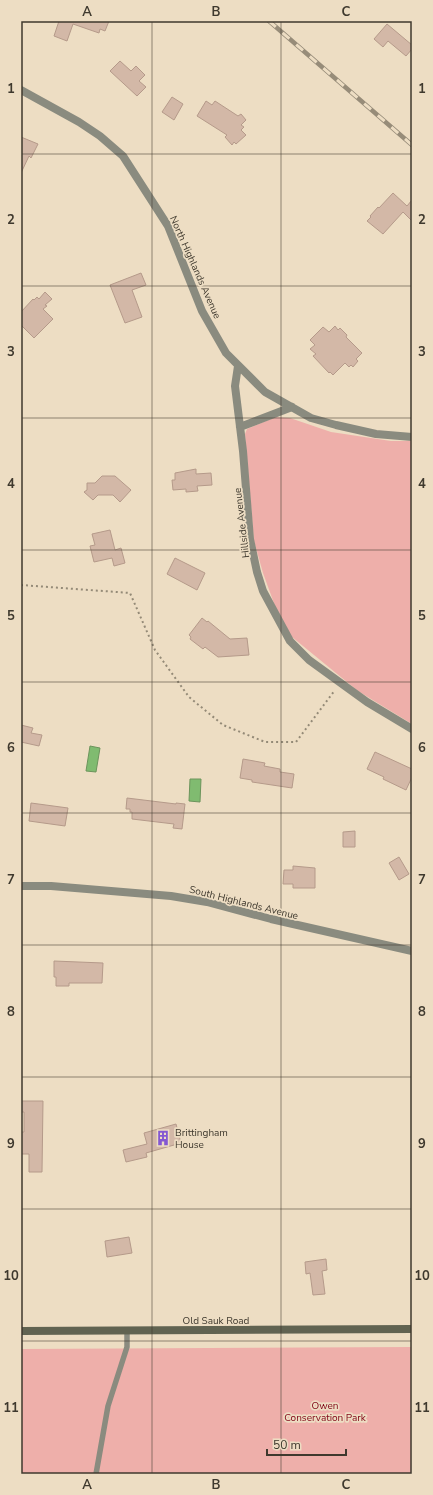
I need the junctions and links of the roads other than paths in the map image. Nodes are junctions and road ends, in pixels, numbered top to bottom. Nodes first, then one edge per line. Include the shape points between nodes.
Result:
1 (21, 90) edge
2 (238, 366) junction
3 (292, 407) junction
4 (240, 427) junction
5 (412, 437) edge
6 (412, 729) edge
7 (21, 886) edge
8 (412, 951) edge
9 (412, 1329) edge
10 (127, 1330) junction
11 (21, 1331) edge
12 (96, 1474) edge

1 - 2 street, North Highlands Avenue via 79,122 123,156 168,226 202,311 226,353
2 - 3 street, North Highlands Avenue via 265,392
2 - 4 street, Hillside Avenue via 235,386
3 - 4 street
3 - 5 street, North Highlands Avenue via 311,418 336,425 376,434
4 - 6 street, Hillside Avenue via 250,539 257,572 263,591 290,641 309,660 366,702
7 - 8 street, South Highlands Avenue via 171,896 207,902
9 - 10 street, Old Sauk Road
10 - 11 street, Old Sauk Road
10 - 12 lane via 127,1347 108,1406

